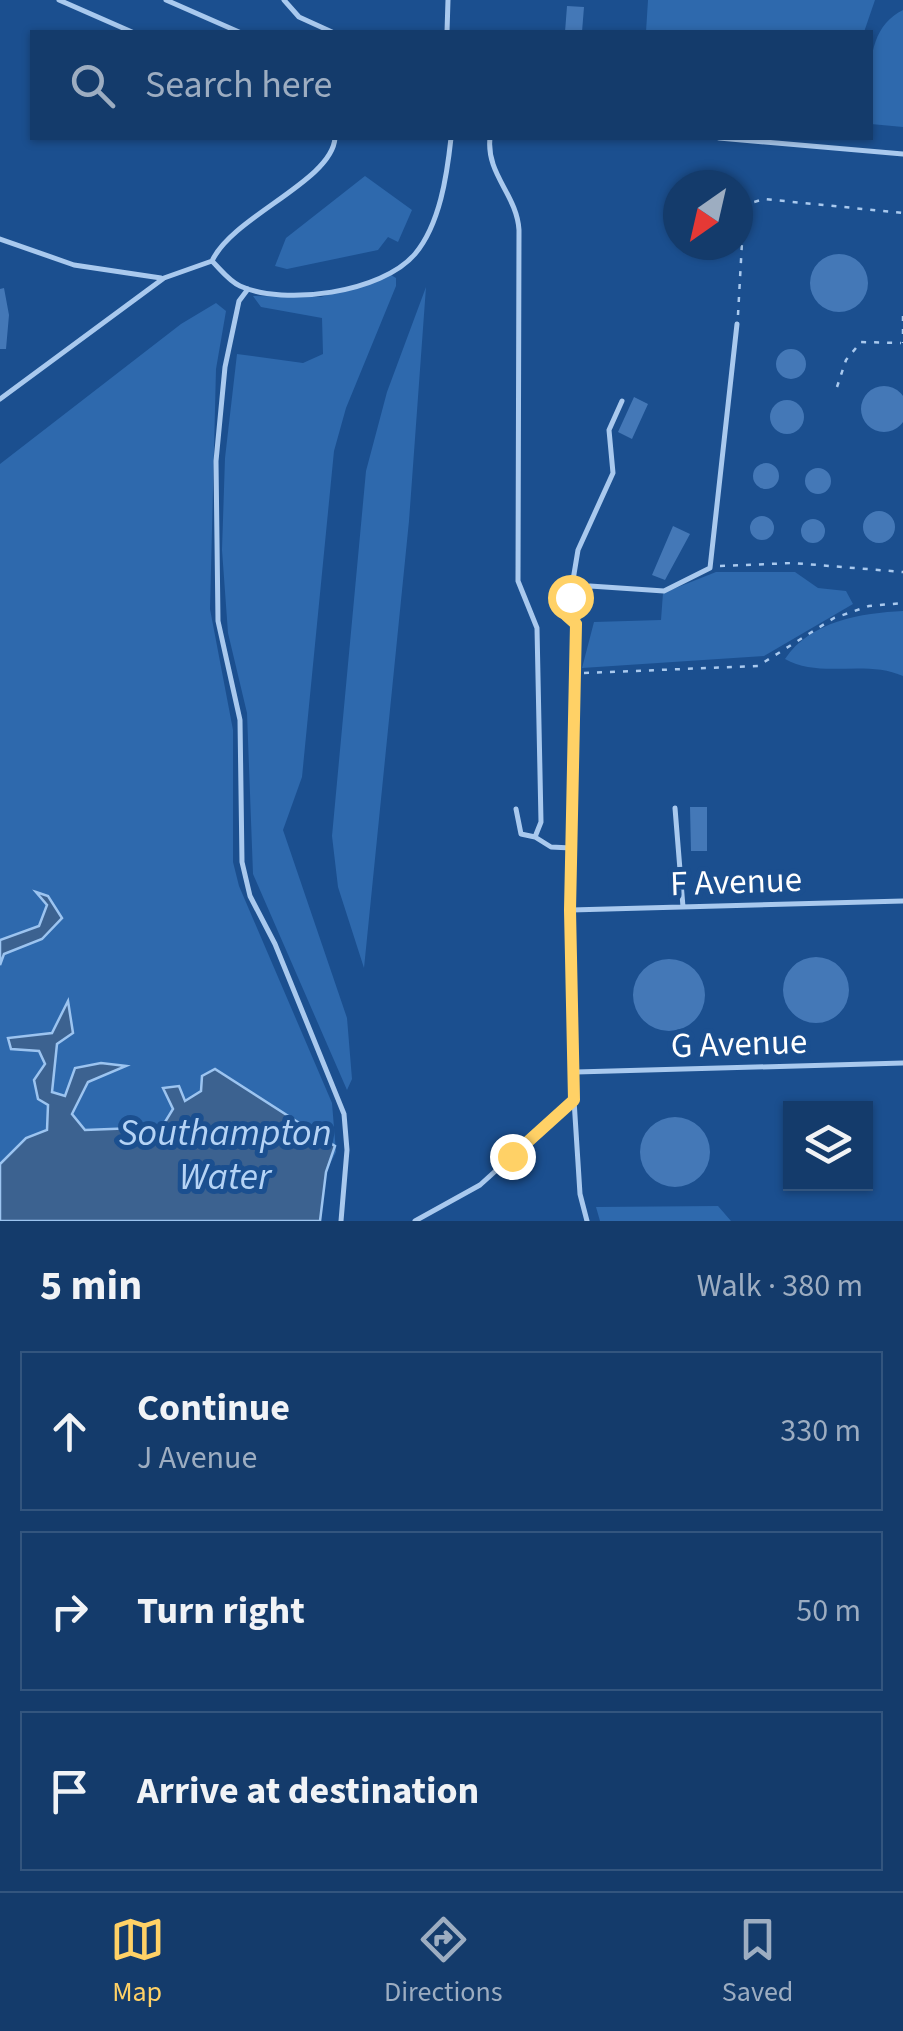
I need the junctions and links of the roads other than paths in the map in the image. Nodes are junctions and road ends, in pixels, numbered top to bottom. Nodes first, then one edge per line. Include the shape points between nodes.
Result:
1 (58, 0) edge
2 (166, 0) edge
3 (284, 0) edge
4 (448, 0) edge
5 (127, 30) edge
6 (234, 30) edge
7 (327, 30) edge
8 (447, 30) edge
9 (334, 140) edge
10 (451, 140) edge
11 (490, 140) edge
12 (743, 140) edge
13 (903, 154) edge
14 (0, 239) edge
15 (212, 261) junction
16 (164, 278) junction
17 (248, 289) junction
18 (738, 324) road end
19 (0, 399) edge
20 (622, 400) dead end
21 (576, 624) junction
22 (675, 808) dead end
23 (516, 809) dead end
24 (535, 837) junction
25 (571, 848) junction
26 (903, 901) edge
27 (683, 907) junction
28 (570, 910) junction
29 (903, 1064) edge
30 (576, 1072) junction
31 (574, 1100) junction
32 (341, 1221) edge
33 (415, 1221) edge
34 (587, 1221) edge

1 - 5 lane
2 - 6 lane
3 - 7 lane via 298,17
4 - 8 lane
9 - 15 lane via 322,164 230,234
10 - 17 lane via 438,203 408,260 373,279 312,296
11 - 24 lane via 493,169 519,220 518,582 537,628 542,822
12 - 13 lane
14 - 16 lane via 74,265
15 - 16 lane
15 - 17 lane
16 - 19 lane
17 - 32 lane via 239,301 225,367 216,481 219,638 241,726 242,862 250,896 344,1114
18 - 21 lane via 710,568 664,591 590,586
20 - 21 lane via 608,430 613,473 578,550 567,616
21 - 25 lane
22 - 27 lane
23 - 24 lane via 521,834
24 - 25 lane via 551,848
25 - 28 lane
26 - 27 lane, F Avenue
27 - 28 lane, F Avenue
28 - 30 lane
29 - 30 lane, G Avenue
30 - 31 lane
31 - 33 lane via 480,1185
31 - 34 lane

